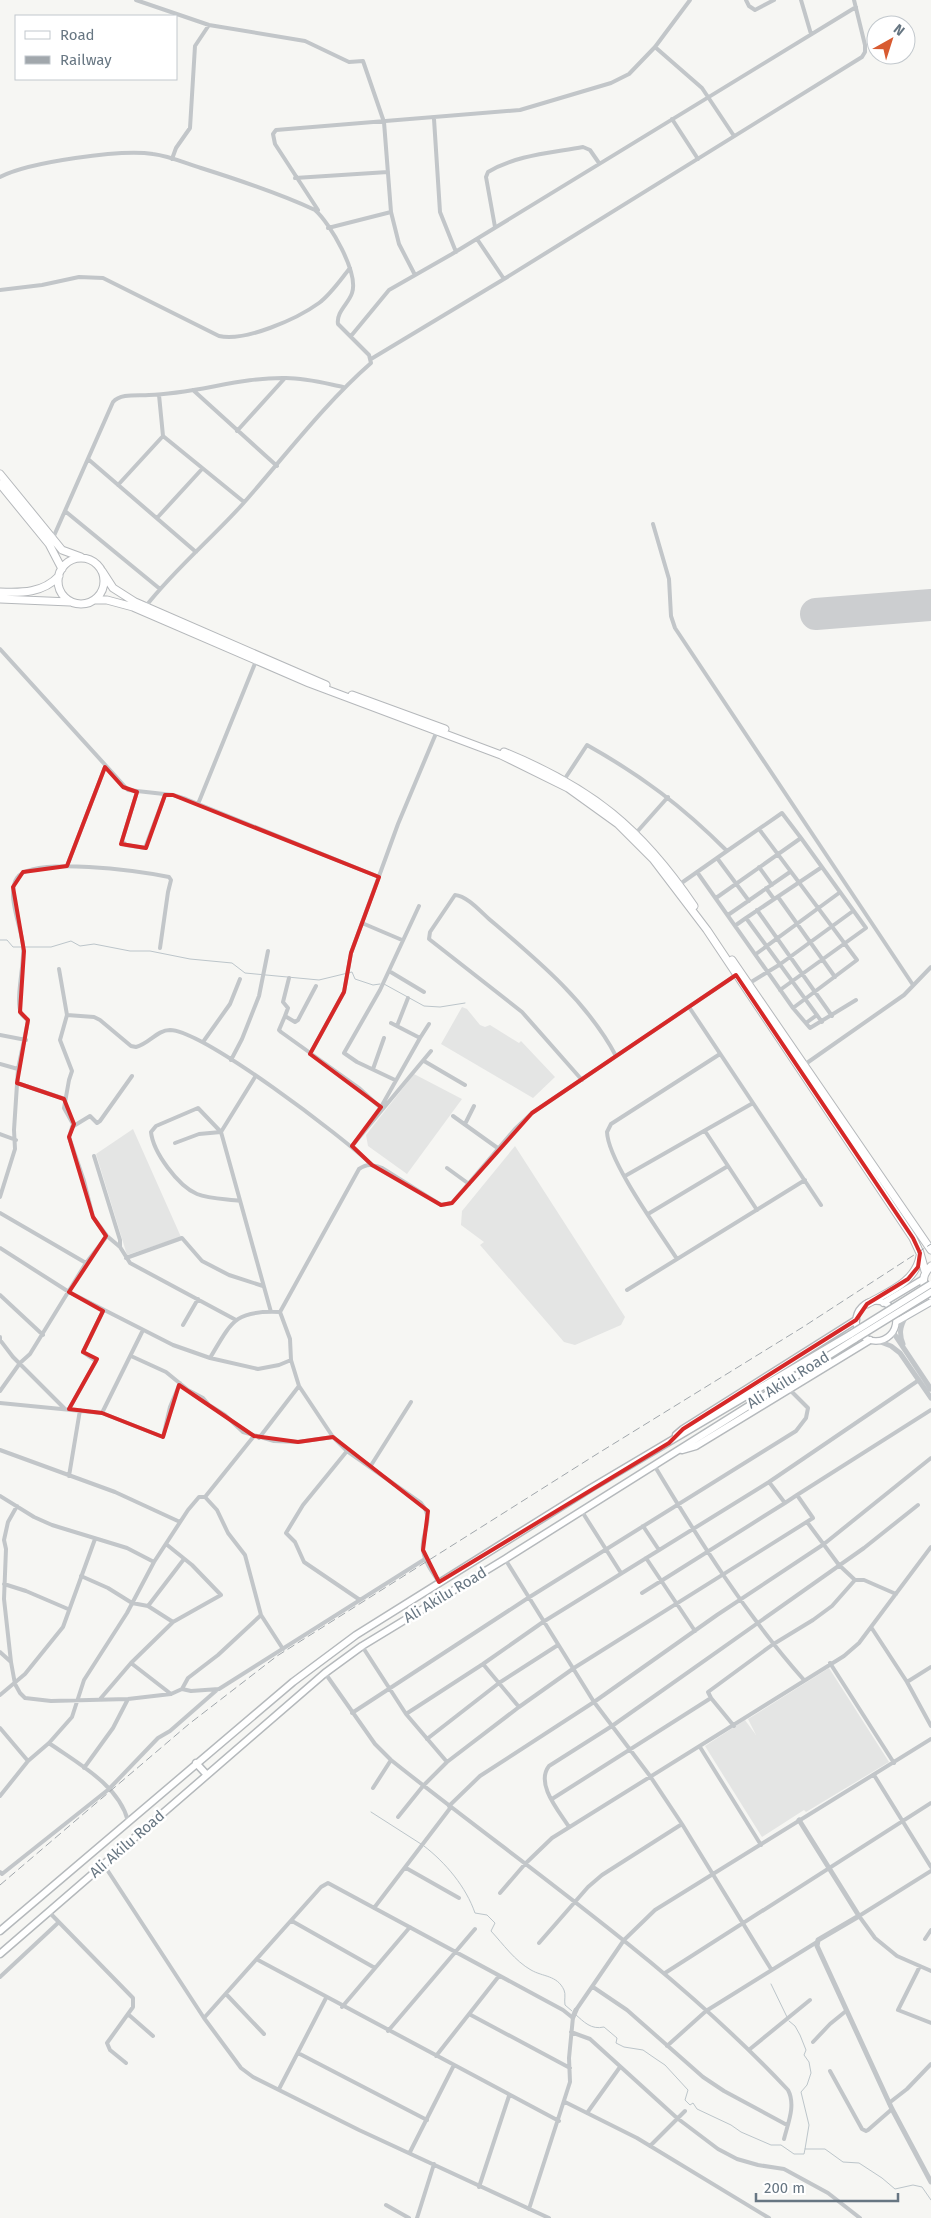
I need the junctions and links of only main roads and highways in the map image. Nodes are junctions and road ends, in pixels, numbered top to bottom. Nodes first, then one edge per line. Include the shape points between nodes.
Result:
1 (0, 474) edge
2 (0, 484) edge
3 (84, 558) junction
4 (60, 572) junction
5 (102, 572) junction
6 (0, 592) edge
7 (0, 599) edge
8 (94, 600) junction
9 (79, 604) junction
10 (930, 1248) edge
11 (920, 1253) junction
12 (931, 1266) edge
13 (924, 1275) junction
14 (931, 1284) edge
15 (931, 1292) edge
16 (931, 1296) edge
17 (883, 1302) junction
18 (931, 1302) edge
19 (867, 1304) junction
20 (856, 1320) junction
21 (896, 1322) junction
22 (853, 1337) junction
23 (870, 1340) junction
24 (669, 1442) junction
25 (676, 1451) junction
26 (196, 1763) junction
27 (207, 1776) junction
28 (0, 1931) edge
29 (0, 1954) edge

1 - 3 highway via 52,539 67,554
2 - 4 highway via 49,544
3 - 4 highway via 67,563
3 - 5 highway via 91,560
4 - 6 highway via 47,585 31,591
4 - 9 highway via 61,591
5 - 8 highway via 103,587
5 - 10 highway via 119,592 146,606 317,681 520,758 599,802 636,833 680,884
7 - 9 highway via 56,600
8 - 9 highway
8 - 11 highway via 132,606 256,661 501,755 568,788 618,824 641,846 707,930
11 - 13 highway
11 - 19 highway via 914,1274
12 - 13 highway
13 - 16 highway via 926,1290
13 - 17 main road
14 - 22 main road, Ali Akilu Road, bridge
15 - 22 main road, Ali Akilu Road, bridge
17 - 19 main road
17 - 21 main road via 895,1314
18 - 21 main road
19 - 20 main road via 859,1310
20 - 23 main road via 862,1336
20 - 24 main road via 683,1429
21 - 23 main road via 889,1338
22 - 24 main road, Ali Akilu Road
22 - 25 main road, Ali Akilu Road
23 - 25 main road via 696,1446
24 - 26 main road, Ali Akilu Road via 356,1635 318,1662
25 - 27 main road, Ali Akilu Road via 362,1646 325,1673
26 - 27 main road
26 - 28 main road, Ali Akilu Road
27 - 29 main road, Ali Akilu Road

